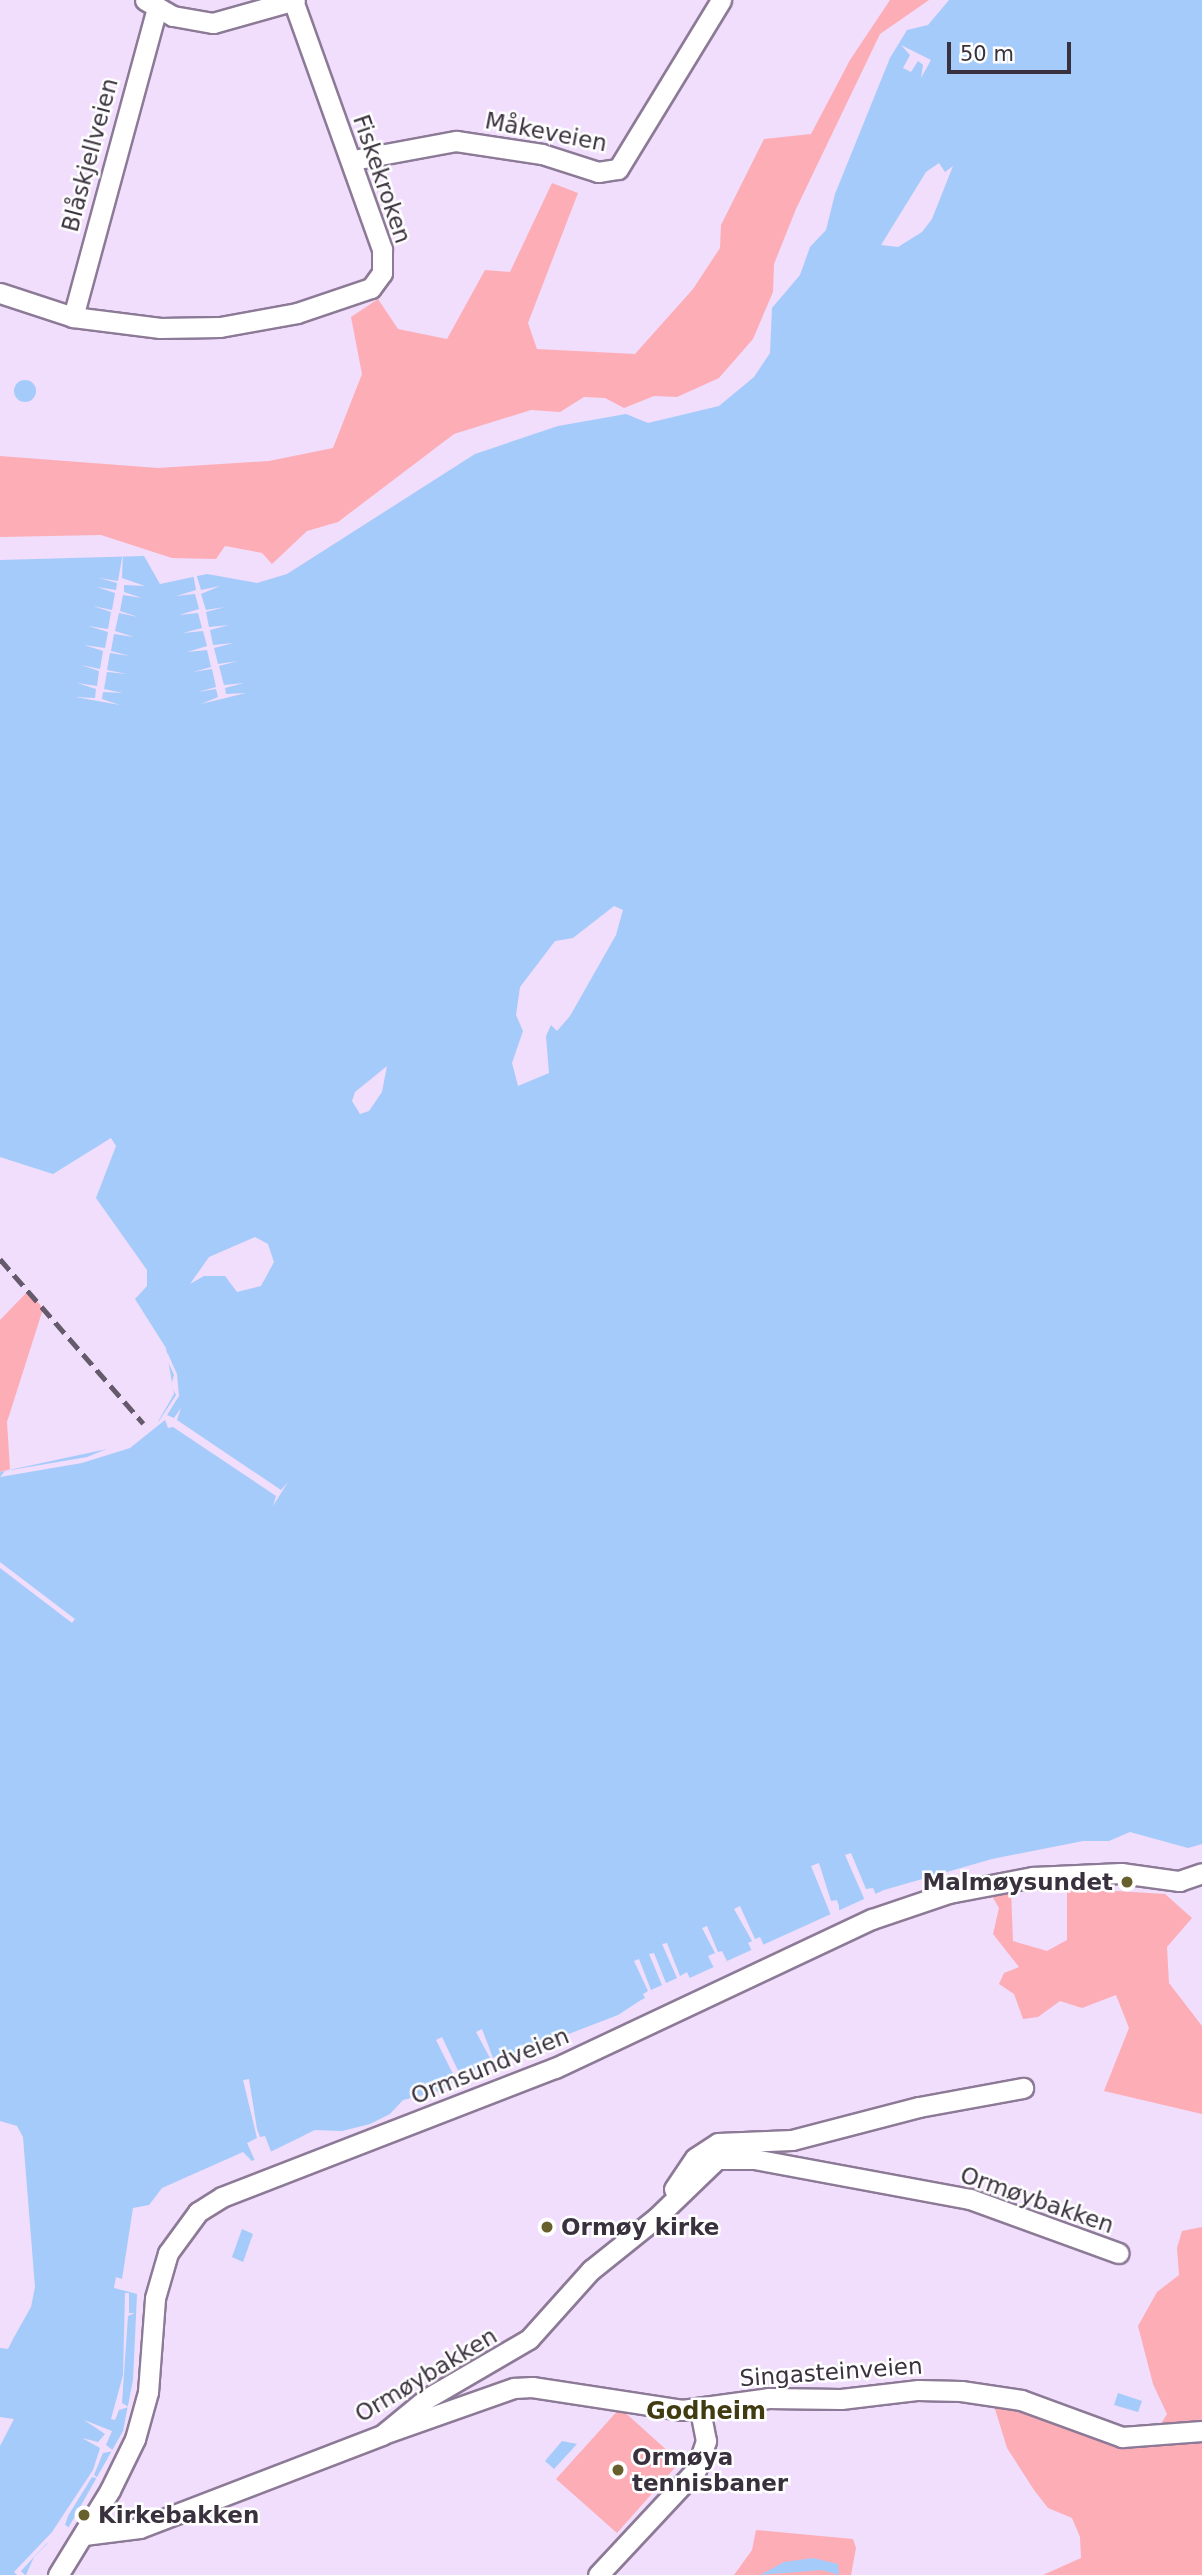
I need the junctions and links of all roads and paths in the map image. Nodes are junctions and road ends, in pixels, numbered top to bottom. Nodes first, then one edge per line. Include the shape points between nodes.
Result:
1 (294, 0) edge
2 (721, 0) edge
3 (151, 3) edge
4 (353, 160) junction
5 (0, 293) edge
6 (73, 317) junction
7 (1202, 1873) edge
8 (1023, 2088) dead end
9 (669, 2207) junction
10 (1118, 2253) dead end
11 (700, 2409) junction
12 (1202, 2431) edge
13 (382, 2435) junction
14 (84, 2535) junction
15 (58, 2575) edge
16 (598, 2575) edge

1 - 3 street via 213,23 194,23
1 - 4 street, Fiskekroken
2 - 4 street, Måkeveien via 618,169 598,172 542,154 456,141
3 - 6 street, Blåskjellveien
4 - 6 street, Fiskekroken via 385,264 371,288 297,313 220,327 160,328
5 - 6 street, Fiskekroken
7 - 14 street, Ormsundveien via 1179,1881 1121,1873 1034,1877 976,1886 897,1910 822,1939 684,2011 555,2068 222,2197 198,2212 168,2253 155,2298 143,2413 124,2464
8 - 9 street, Ormøybakken via 919,2107 792,2140 718,2143 687,2168
9 - 10 street, Ormøybakken via 717,2159 754,2160 970,2199
9 - 13 street, Ormøybakken via 591,2270 540,2329 513,2351 426,2399
11 - 12 street, Singasteinveien via 768,2398 841,2399 918,2390 961,2391 1021,2400 1122,2437
11 - 13 street, Singasteinveien via 682,2410 573,2391 513,2388
11 - 16 street via 706,2441 696,2470
13 - 14 street, Ormøybakken via 139,2528
14 - 15 street, Ormsundveien

